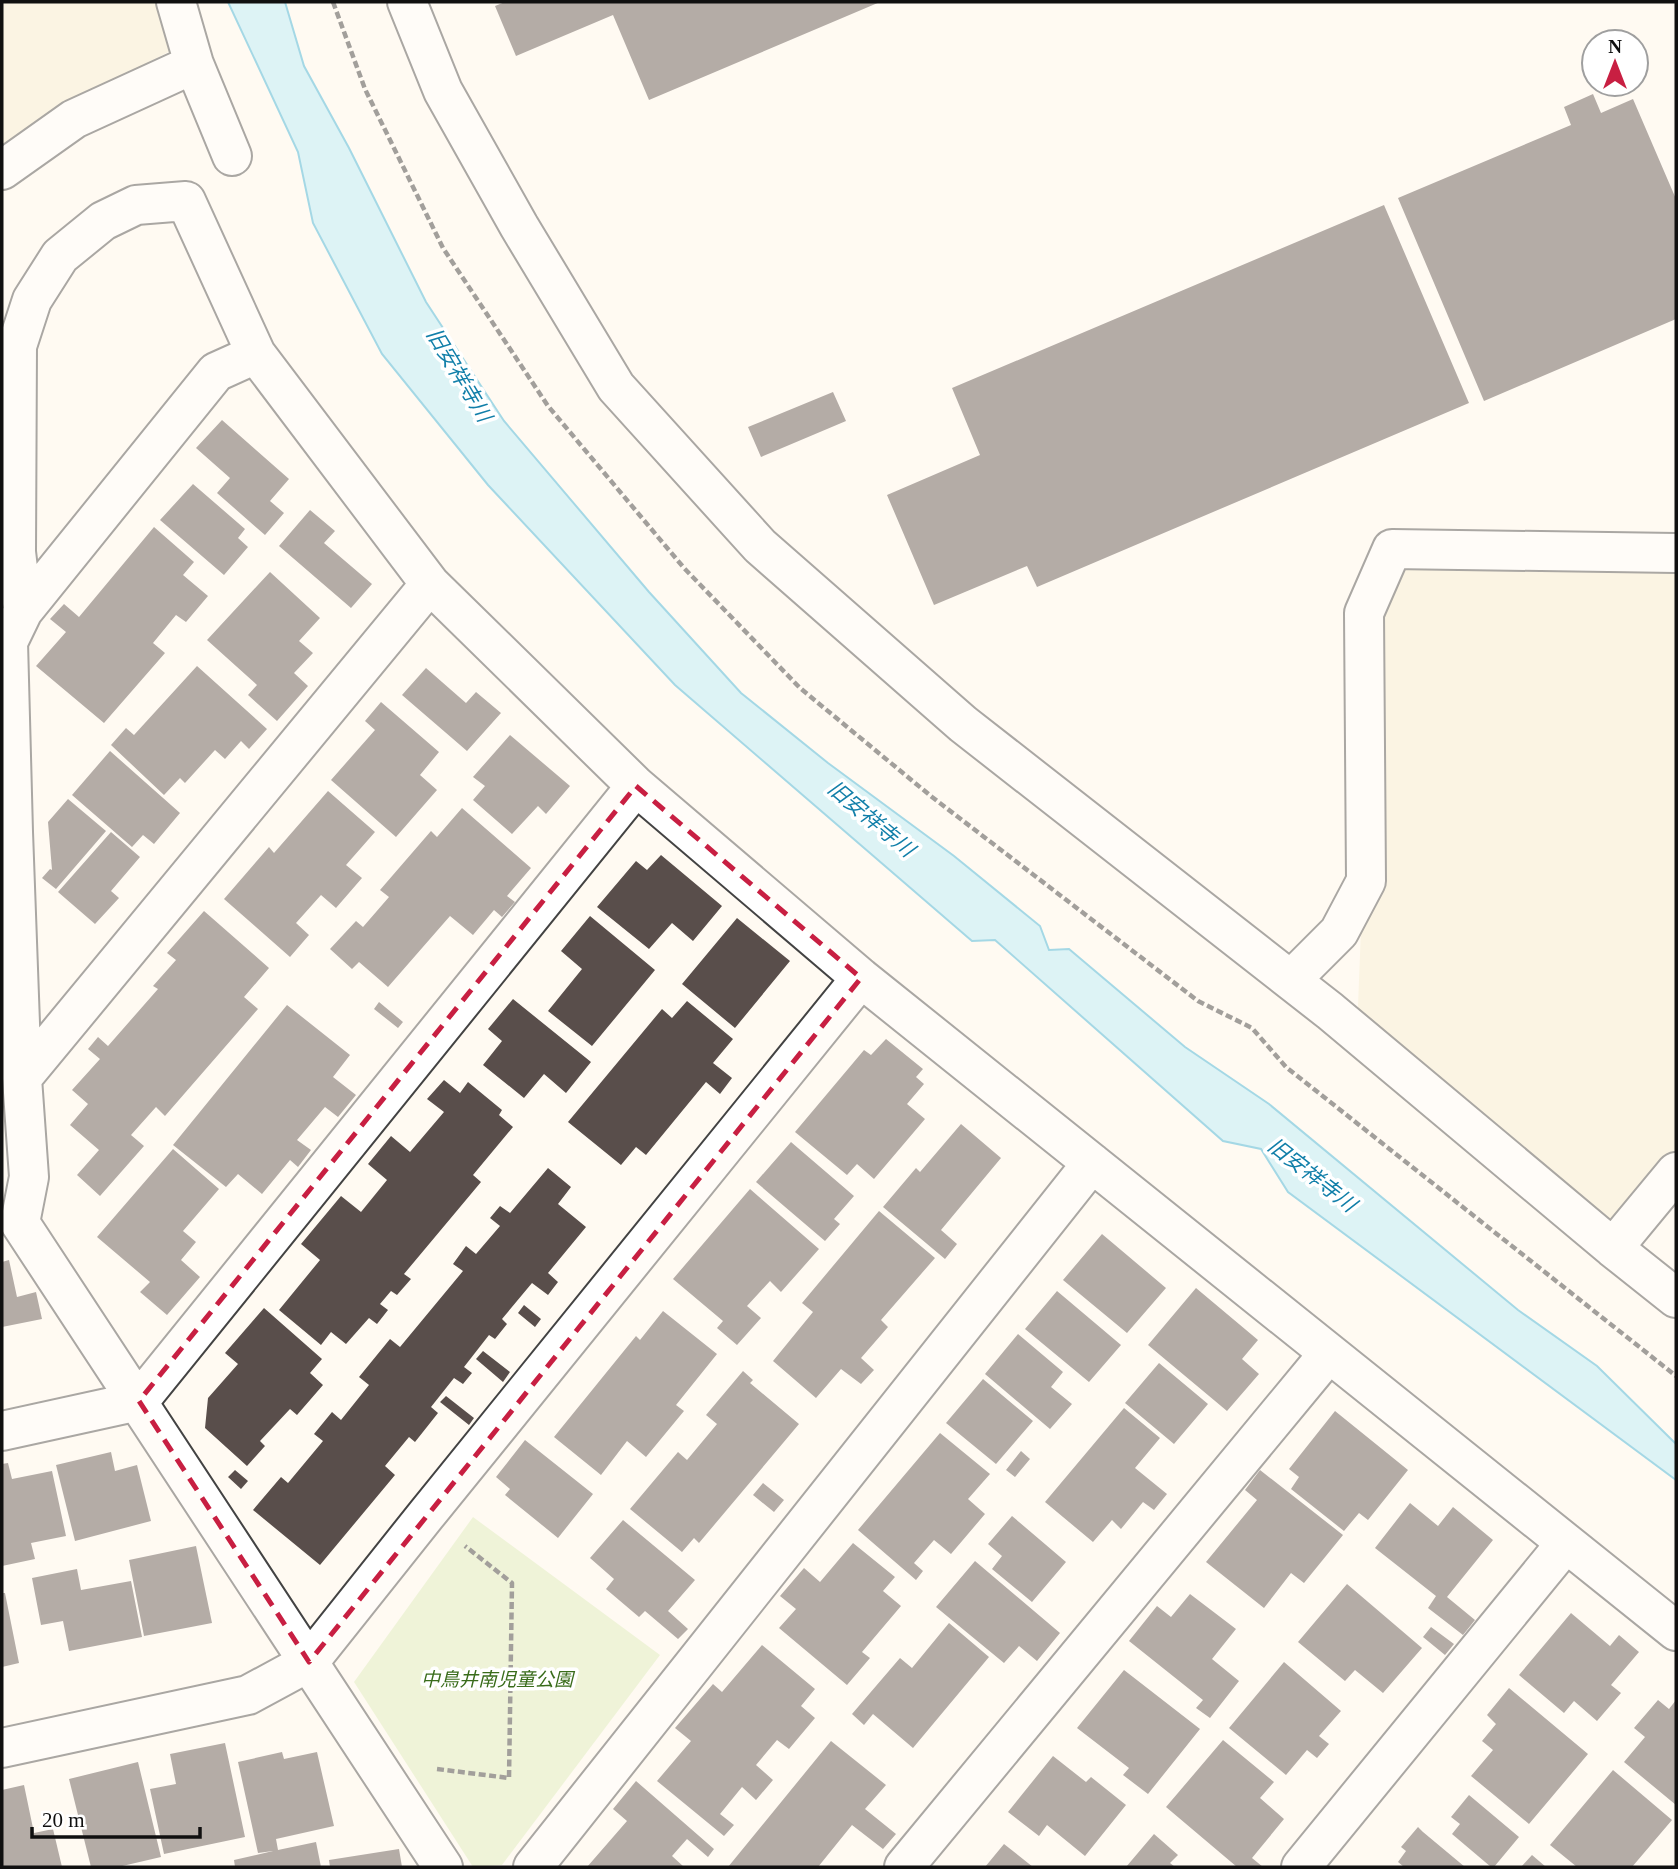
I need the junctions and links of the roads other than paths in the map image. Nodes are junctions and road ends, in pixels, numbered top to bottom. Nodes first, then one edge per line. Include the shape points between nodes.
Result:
1 (176, 2) edge
2 (407, 2) edge
3 (194, 64) junction
4 (232, 156) dead end
5 (2, 170) edge
6 (256, 354) junction
7 (1676, 553) edge
8 (430, 584) junction
9 (23, 611) junction
10 (636, 786) junction
11 (861, 978) junction
12 (1291, 980) junction
13 (22, 1078) junction
14 (1092, 1163) junction
15 (1676, 1172) edge
16 (11, 1224) edge
17 (1613, 1248) junction
18 (1676, 1298) edge
19 (1329, 1353) junction
20 (139, 1401) junction
21 (2, 1431) edge
22 (1566, 1544) junction
23 (1676, 1631) edge
24 (309, 1662) junction
25 (2, 1748) edge
26 (443, 1867) edge
27 (533, 1867) edge
28 (904, 1867) edge
29 (1301, 1867) edge

1 - 3 street
2 - 12 street via 443,91 616,387 760,546 963,724
3 - 4 street
3 - 5 street via 74,119
6 - 8 street
6 - 9 street via 216,372
6 - 9 street via 186,201 136,205 103,221 60,256 32,300 16,346 16,552
7 - 12 street via 1392,549 1364,613 1366,881 1339,932
8 - 10 street
8 - 13 street
9 - 13 street via 8,642
10 - 11 street
10 - 20 street
11 - 14 street
11 - 24 street
12 - 17 street
13 - 16 street via 29,1177
14 - 19 street
14 - 27 street
15 - 17 street
16 - 20 street
17 - 18 street
19 - 22 street
19 - 28 street
20 - 21 street
20 - 24 street
22 - 23 street
22 - 29 street
24 - 25 street via 248,1695
24 - 26 street

